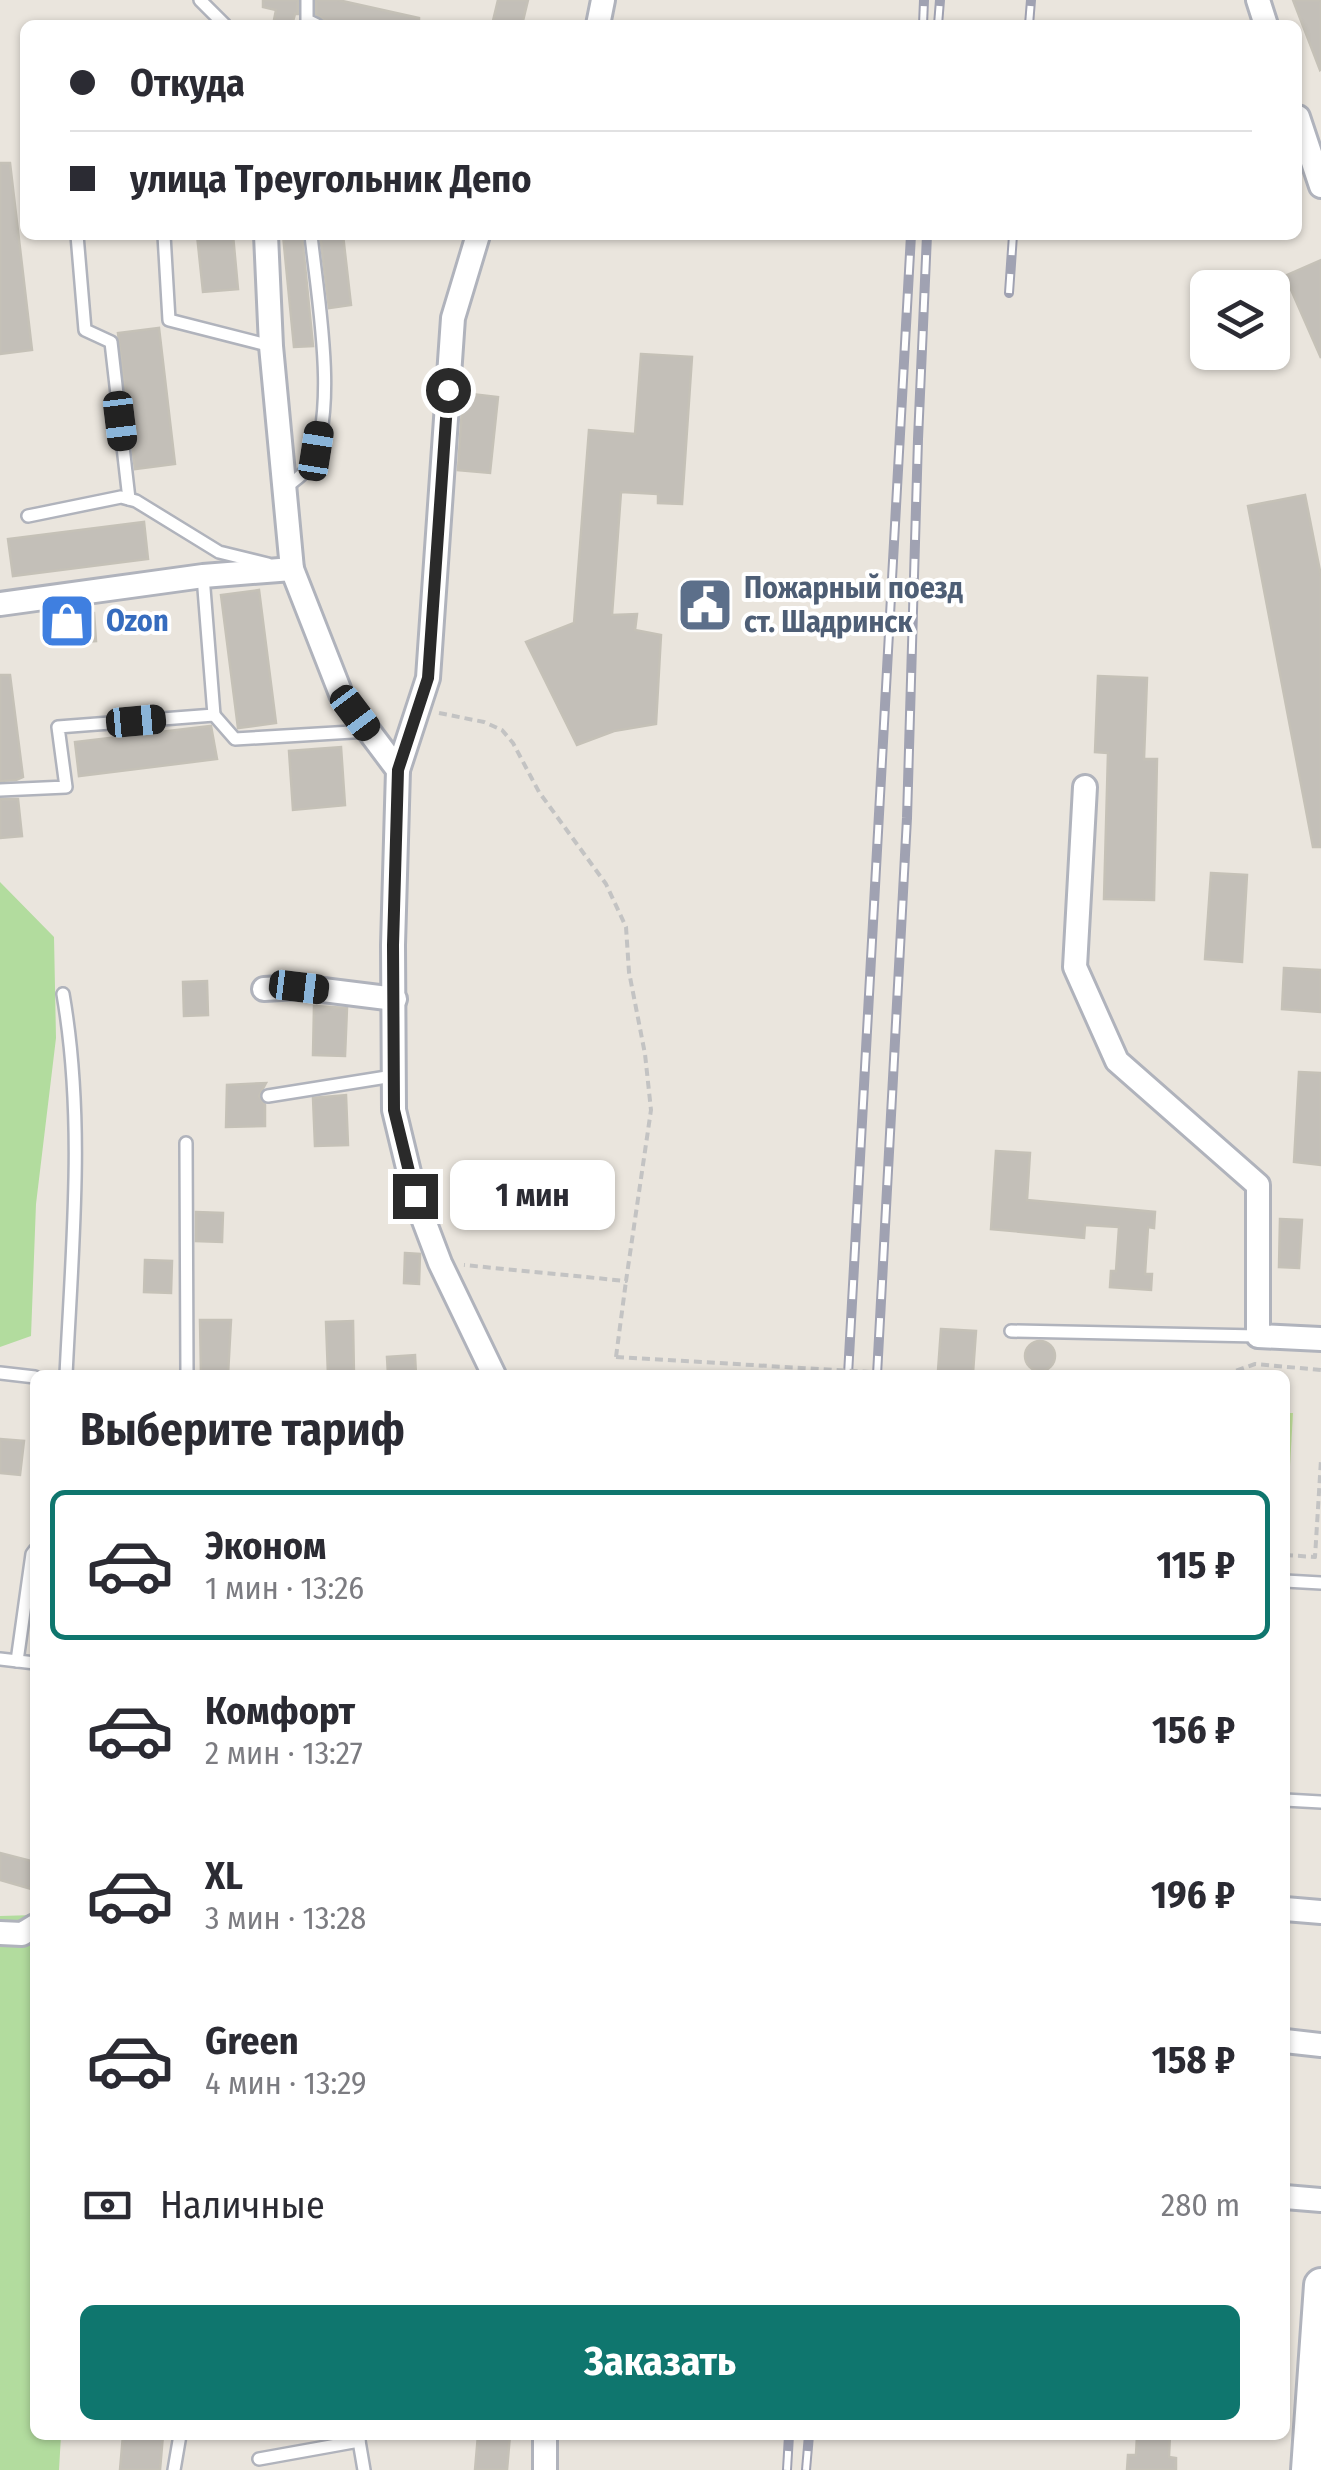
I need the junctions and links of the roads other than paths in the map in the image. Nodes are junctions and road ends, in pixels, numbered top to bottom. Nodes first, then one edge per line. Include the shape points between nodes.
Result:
1 (200, 0) edge
2 (219, 20) edge
3 (1302, 129) edge
4 (1321, 186) edge
5 (77, 240) edge
6 (164, 240) edge
7 (266, 240) edge
8 (311, 240) edge
9 (476, 240) edge
10 (270, 346) junction
11 (284, 489) junction
12 (128, 499) junction
13 (28, 516) dead end
14 (292, 569) junction
15 (203, 576) junction
16 (0, 604) edge
17 (214, 715) junction
18 (369, 731) junction
19 (398, 770) junction
20 (1085, 786) dead end
21 (0, 790) edge
22 (264, 989) dead end
23 (63, 994) dead end
24 (395, 999) junction
25 (393, 1076) junction
26 (268, 1096) dead end
27 (186, 1143) dead end
28 (1011, 1331) dead end
29 (1258, 1336) junction
30 (1321, 1339) edge
31 (66, 1370) edge
32 (187, 1370) edge
33 (492, 1370) edge
34 (0, 1373) edge
35 (30, 1376) edge
36 (30, 1568) edge
37 (1290, 1581) edge
38 (1321, 1584) edge
39 (0, 1660) edge
40 (17, 1661) junction
41 (30, 1662) edge
42 (1290, 1800) edge
43 (1321, 1802) edge
44 (1290, 1909) edge
45 (1321, 1912) edge
46 (30, 1929) edge
47 (0, 1933) edge
48 (1290, 2042) edge
49 (1321, 2045) edge
50 (1290, 2197) edge
51 (1321, 2200) edge
52 (1321, 2285) edge
53 (179, 2440) edge
54 (349, 2440) edge
55 (358, 2440) edge
56 (260, 2459) dead end
57 (174, 2470) edge
58 (364, 2470) edge
59 (1308, 2470) edge

1 - 2 lane
3 - 4 street
5 - 12 lane via 85,330 111,342
6 - 10 lane via 170,320
7 - 10 street
8 - 11 lane via 326,390 316,451 306,471
9 - 19 street via 453,318 428,678
10 - 11 street
11 - 14 street
12 - 13 lane
12 - 14 lane via 219,552
14 - 15 street
14 - 18 street via 341,694
15 - 16 street
15 - 17 lane
17 - 18 lane via 236,740
17 - 21 lane via 58,728 66,786
18 - 19 street
19 - 24 street
20 - 29 street via 1075,967 1116,1061 1258,1185
22 - 24 street
23 - 31 lane via 76,1143
24 - 25 street
25 - 26 lane
25 - 33 street via 394,1110 415,1196
27 - 32 lane
28 - 29 lane
29 - 30 street
34 - 35 lane
36 - 40 lane
37 - 38 lane
39 - 40 lane
40 - 41 lane
42 - 43 lane
44 - 45 street
46 - 47 street
48 - 49 street
50 - 51 street
52 - 59 street
53 - 57 lane
54 - 56 lane
55 - 58 lane

